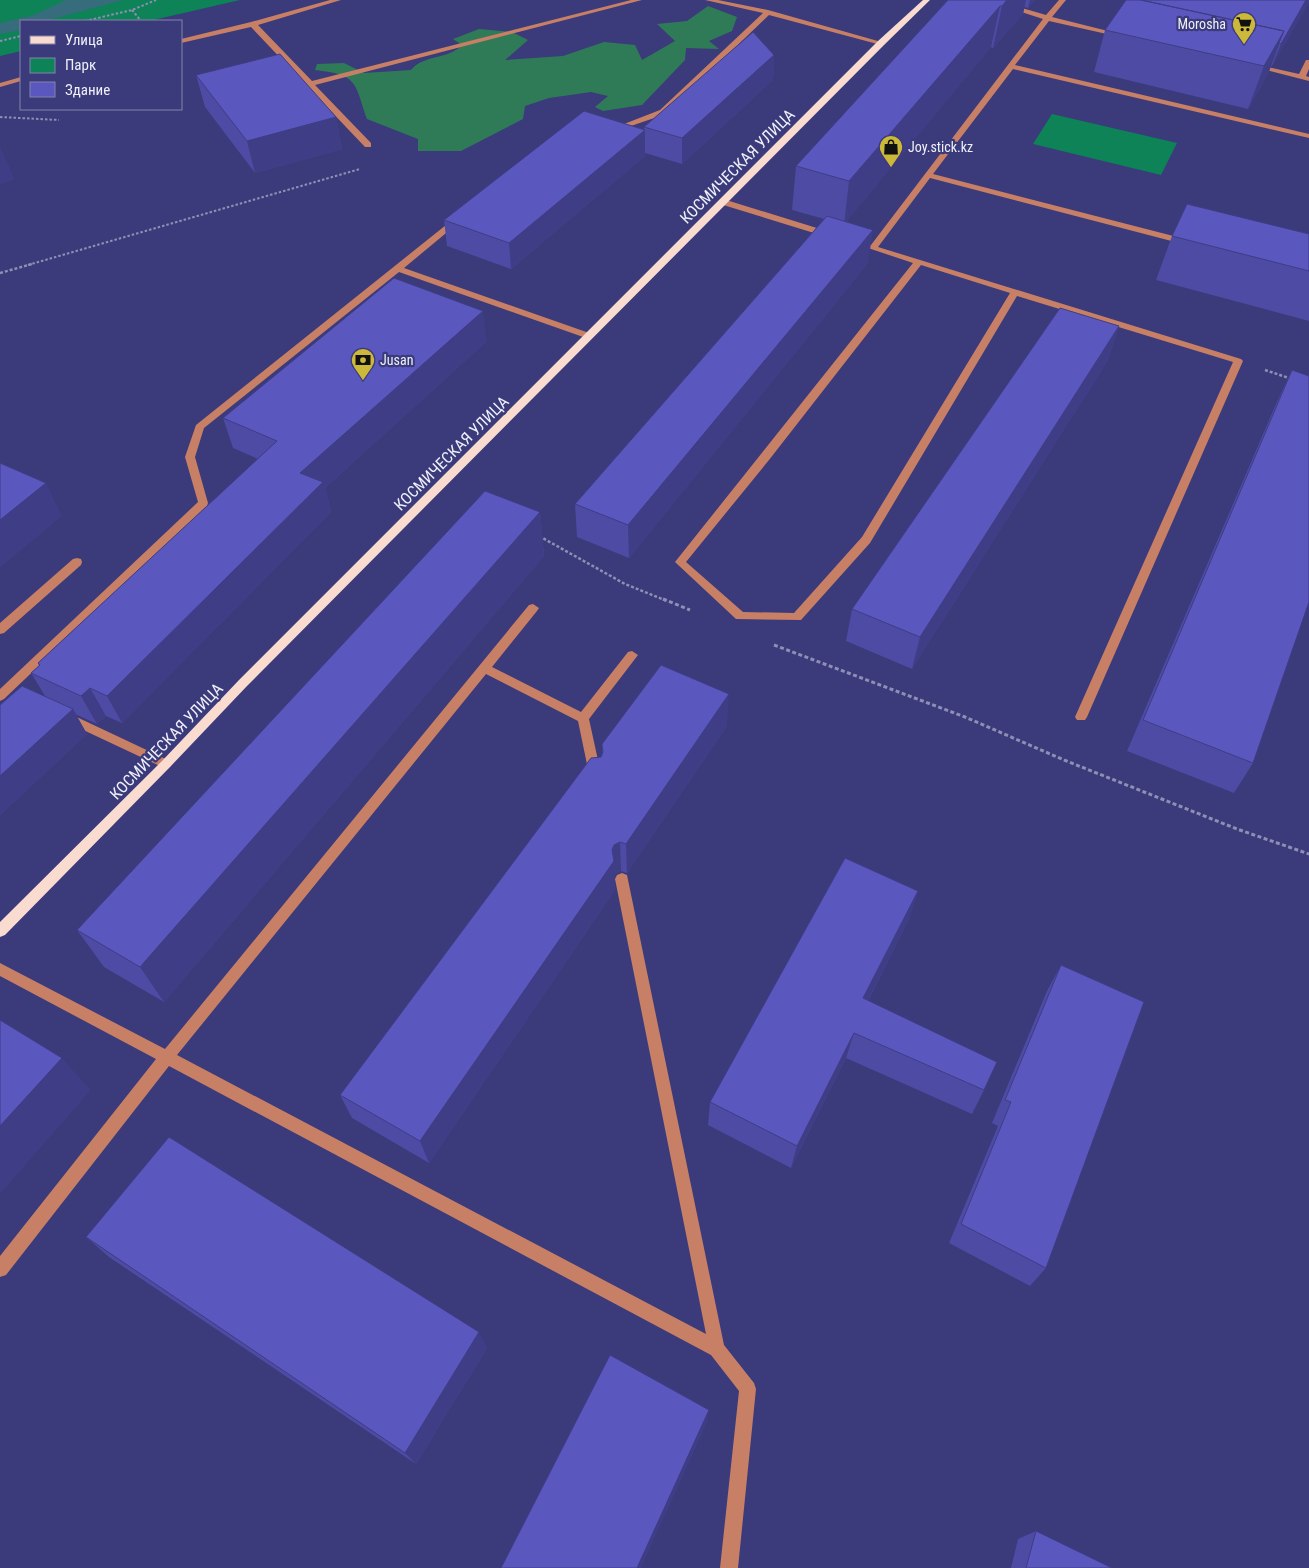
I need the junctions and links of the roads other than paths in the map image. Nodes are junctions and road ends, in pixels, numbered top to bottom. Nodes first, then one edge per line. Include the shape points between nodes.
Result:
1 (338, 0) edge
2 (639, 0) edge
3 (708, 0) edge
4 (927, 0) edge
5 (987, 0) edge
6 (1063, 0) edge
7 (768, 12) junction
8 (1047, 18) junction
9 (253, 24) junction
10 (1132, 38) edge
11 (182, 41) edge
12 (881, 43) junction
13 (1309, 62) edge
14 (1245, 64) edge
15 (1011, 66) junction
16 (1305, 78) edge
17 (20, 80) edge
18 (0, 84) edge
19 (310, 84) junction
20 (606, 126) edge
21 (1309, 136) edge
22 (368, 145) road end
23 (928, 175) junction
24 (723, 202) junction
25 (466, 213) edge
26 (1195, 244) edge
27 (873, 248) junction
28 (918, 262) junction
29 (397, 268) junction
30 (1015, 292) junction
31 (589, 336) junction
32 (77, 562) dead end
33 (533, 608) dead end
34 (0, 630) edge
35 (632, 655) dead end
36 (484, 668) junction
37 (7, 691) edge
38 (53, 710) edge
39 (1081, 717) dead end
40 (583, 718) junction
41 (166, 764) junction
42 (597, 783) edge
43 (622, 879) edge
44 (0, 931) edge
45 (0, 969) edge
46 (167, 1058) junction
47 (0, 1269) edge
48 (716, 1349) junction
49 (729, 1568) edge

1 - 9 street
2 - 19 street
3 - 7 street
4 - 12 main road, КОСМИЧЕСКАЯ УЛИЦА
5 - 8 street
6 - 8 street
7 - 12 street
7 - 20 street via 663,112 625,126
8 - 10 street
8 - 15 street
9 - 11 street
9 - 19 street
12 - 24 main road, КОСМИЧЕСКАЯ УЛИЦА
13 - 16 street
14 - 16 street
15 - 21 street
15 - 23 street
17 - 18 street
19 - 22 street
23 - 26 street
23 - 27 street
24 - 27 street
24 - 31 main road, КОСМИЧЕСКАЯ УЛИЦА
25 - 29 street
27 - 28 street
28 - 30 street
28 - 30 street via 680,562 740,616 797,617 866,540
29 - 31 street
29 - 37 street via 200,427 190,457 203,503
30 - 39 street via 1238,361
31 - 41 main road, КОСМИЧЕСКАЯ УЛИЦА
32 - 34 street
33 - 36 street
35 - 40 street
36 - 40 street
36 - 46 street
38 - 41 street
40 - 42 street
41 - 44 main road, КОСМИЧЕСКАЯ УЛИЦА
43 - 48 street
45 - 46 street
46 - 47 street
46 - 48 street
48 - 49 street via 748,1389

